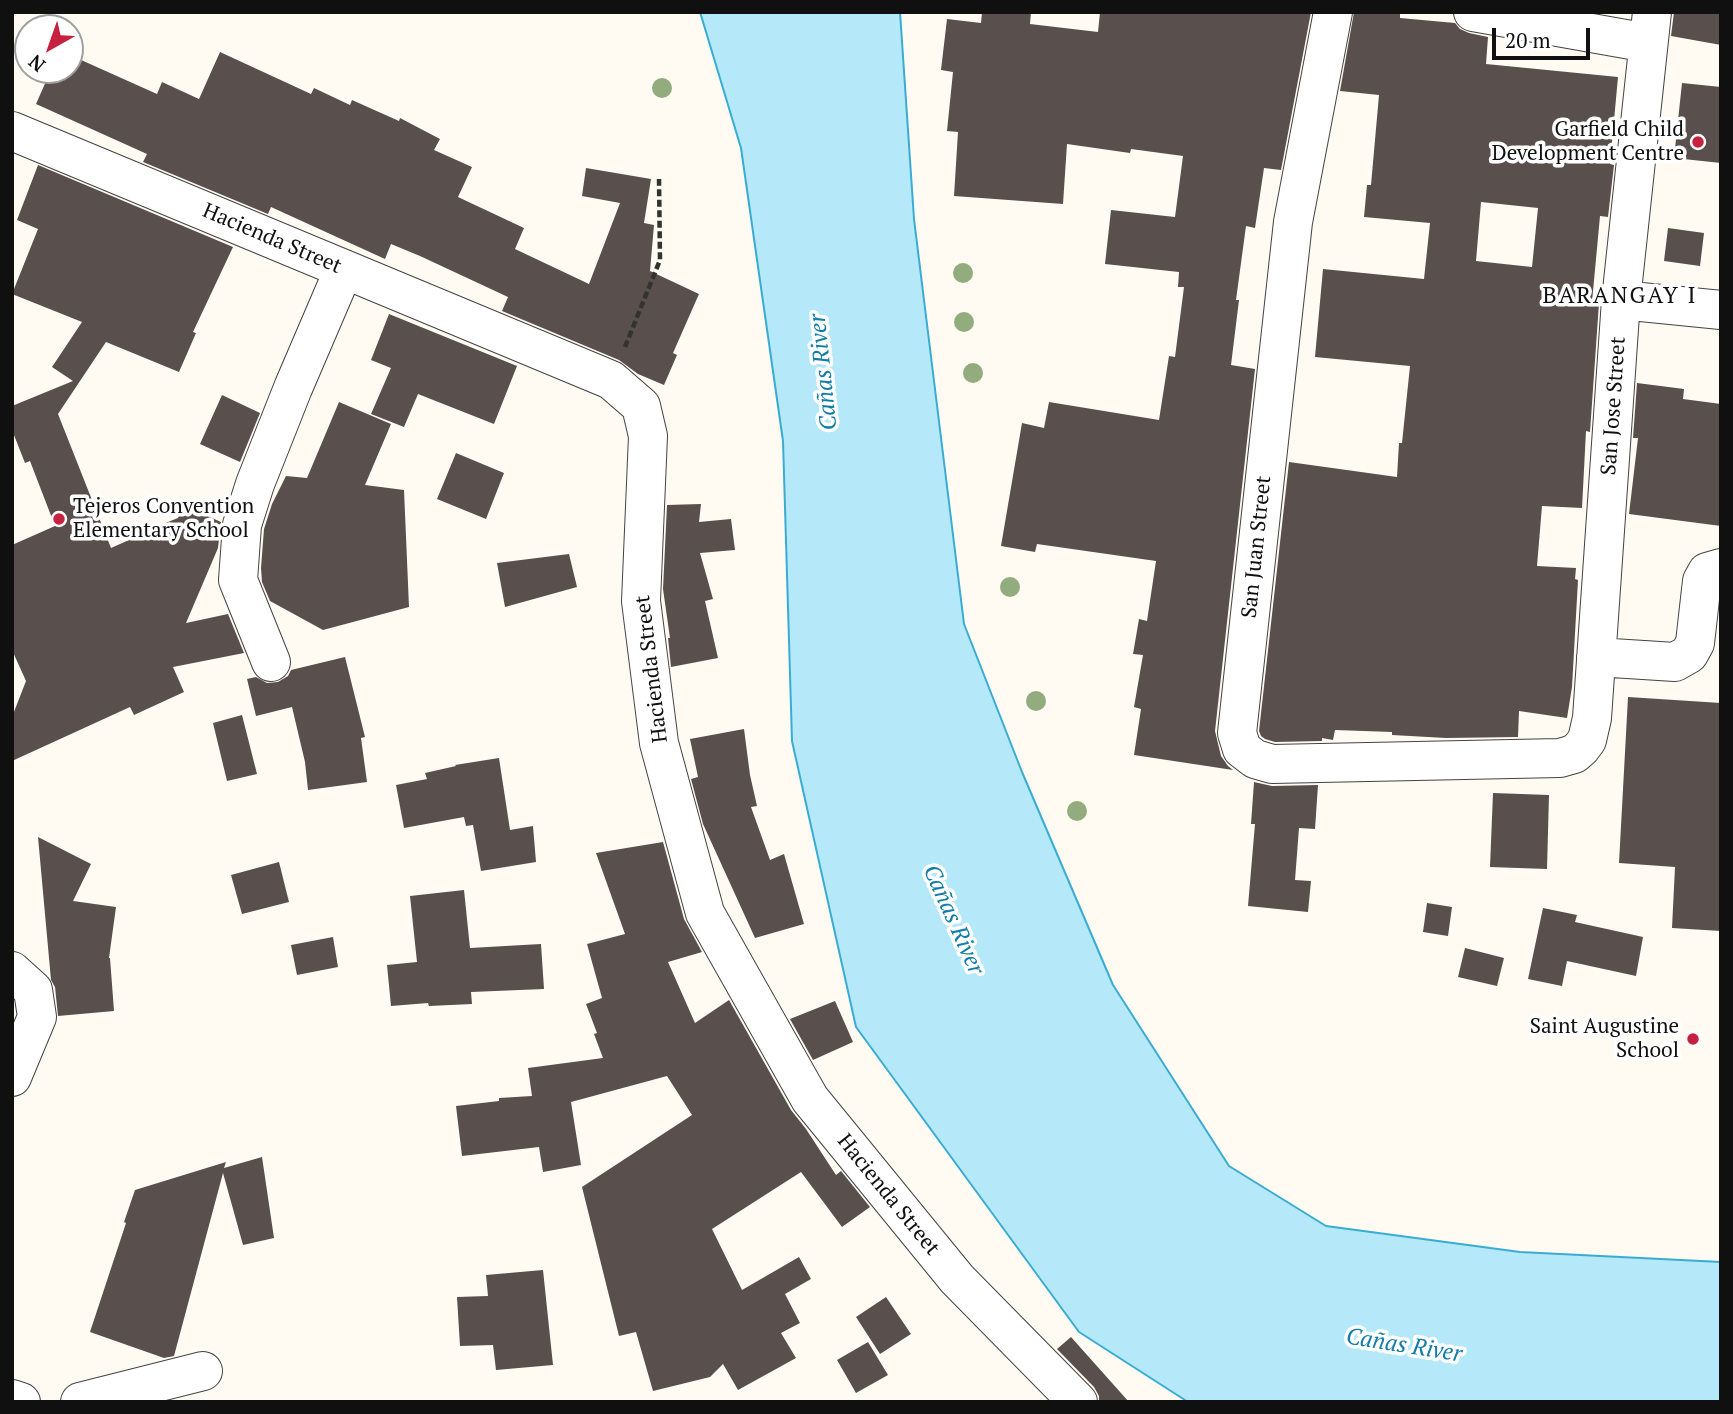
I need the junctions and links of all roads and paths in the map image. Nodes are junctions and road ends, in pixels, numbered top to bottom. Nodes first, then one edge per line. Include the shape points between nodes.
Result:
1 (1333, 12) edge
2 (1473, 12) edge
3 (1650, 28) edge
4 (12, 131) edge
5 (659, 179) dead end
6 (344, 269) junction
7 (1621, 300) junction
8 (1721, 310) edge
9 (611, 380) junction
10 (1721, 568) edge
11 (1596, 657) junction
12 (271, 662) dead end
13 (1574, 754) joint
14 (12, 971) edge
15 (12, 1077) edge
16 (203, 1371) dead end
17 (12, 1399) edge
18 (22, 1402) edge
19 (80, 1402) edge
20 (1078, 1402) edge

1 - 13 street, San Juan Street via 1293,222 1237,733 1242,749 1272,764 1550,759
2 - 3 street
3 - 7 street, San Jose Street
4 - 6 street, Hacienda Street
5 - 9 path via 660,260
6 - 9 street, Hacienda Street
6 - 12 street via 293,388 242,526 238,580
7 - 8 street
7 - 11 street, San Jose Street
9 - 20 street, Hacienda Street via 641,406 648,436 641,601 659,743 705,914 810,1099 957,1279
10 - 11 street via 1707,572 1702,581 1695,643 1689,654 1675,662
11 - 13 street, San Jose Street via 1590,730
14 - 15 street via 33,990 37,1017
16 - 19 street
17 - 18 street

